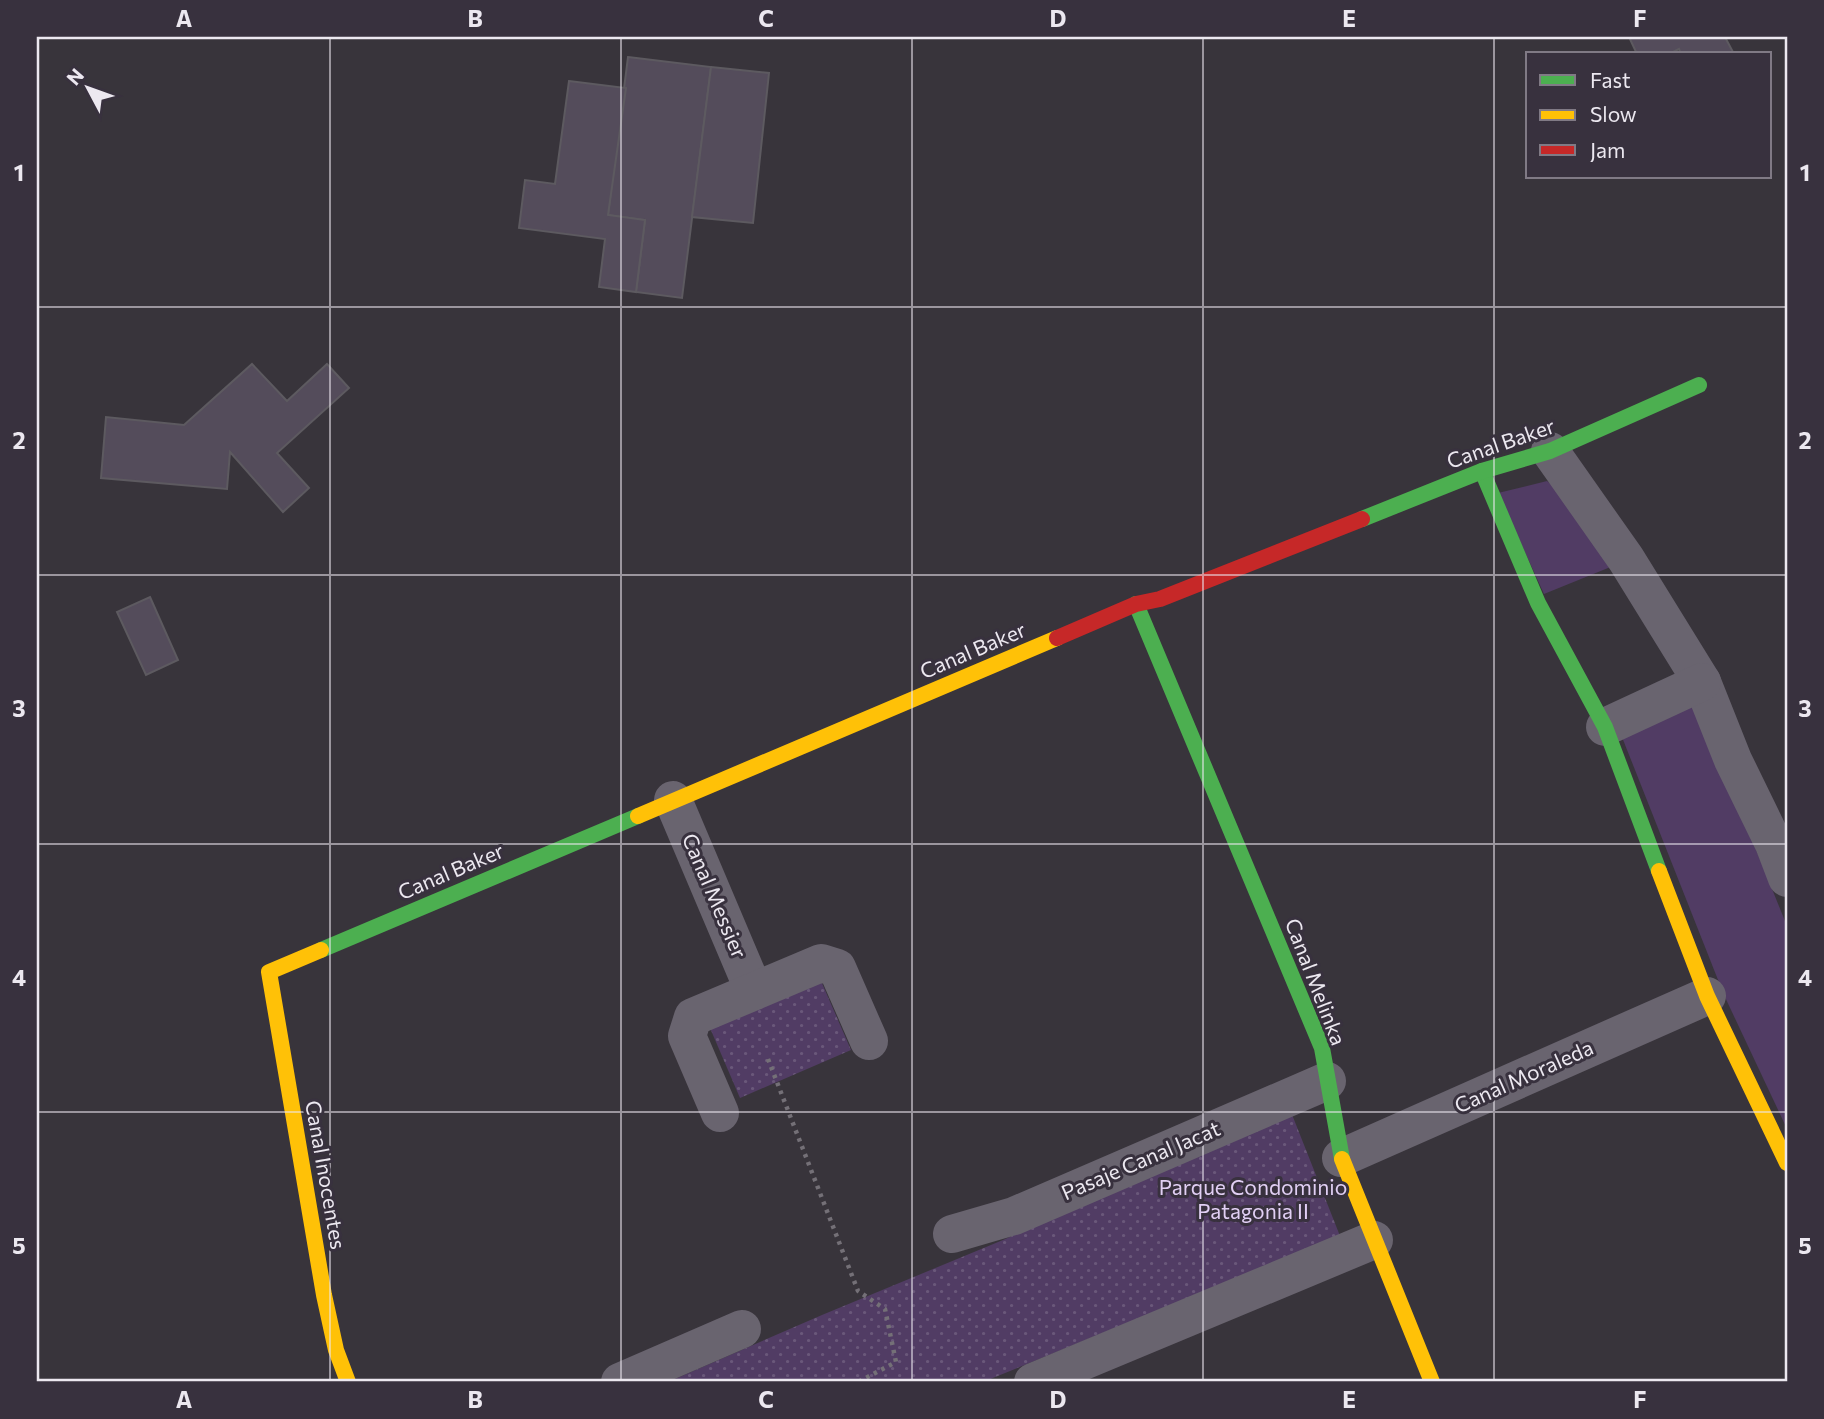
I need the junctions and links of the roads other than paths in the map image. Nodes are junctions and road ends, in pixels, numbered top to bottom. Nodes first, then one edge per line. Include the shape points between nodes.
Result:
1 (1699, 385) dead end
2 (1550, 451) junction
3 (1482, 471) junction
4 (1136, 604) junction
5 (1702, 682) junction
6 (1605, 727) junction
7 (673, 800) junction
8 (1787, 878) edge
9 (269, 972) joint
10 (754, 992) junction
11 (1707, 996) junction
12 (869, 1041) dead end
13 (1327, 1081) junction
14 (720, 1113) dead end
15 (1341, 1158) junction
16 (1787, 1163) edge
17 (952, 1234) dead end
18 (1374, 1240) junction
19 (743, 1329) dead end
20 (348, 1382) edge
21 (620, 1382) edge
22 (1033, 1382) edge
23 (1432, 1382) edge

1 - 2 street, Canal Baker
2 - 3 street, Canal Baker
2 - 5 street via 1626,559
3 - 4 street, Canal Baker via 1160,599
3 - 6 street via 1538,603
4 - 7 street, Canal Baker
4 - 13 street, Canal Melinka via 1322,1048
5 - 6 street
5 - 8 street
6 - 11 street
7 - 9 street, Canal Baker
7 - 10 street, Canal Messier
9 - 20 street, Canal Inocentes via 328,1318
10 - 12 street via 821,963 837,968
10 - 14 street via 693,1017 687,1036
11 - 15 street, Canal Moraleda
11 - 16 street
13 - 15 street, Canal Melinka
13 - 17 street, Pasaje Canal Jacat via 1014,1216
15 - 18 street, Canal Melinka
18 - 22 street
18 - 23 street, Canal Melinka
19 - 21 street

